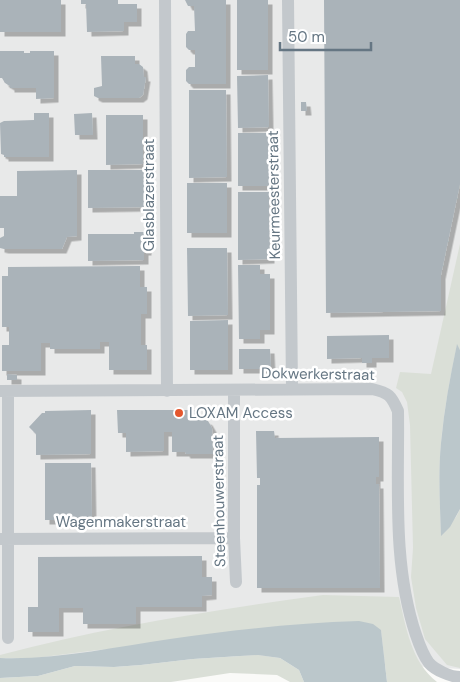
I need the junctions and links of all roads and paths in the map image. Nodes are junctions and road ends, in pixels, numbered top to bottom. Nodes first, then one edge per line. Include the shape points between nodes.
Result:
1 (165, 0) edge
2 (288, 0) edge
3 (292, 389) junction
4 (167, 390) junction
5 (234, 390) junction
6 (4, 391) edge
7 (234, 538) junction
8 (4, 539) edge
9 (236, 582) dead end
10 (8, 638) dead end
11 (458, 679) edge

1 - 4 street, Glasblazerstraat
2 - 3 street, Keurmeesterstraat
3 - 5 street, Dokwerkerstraat
3 - 11 street, Dokwerkerstraat via 372,389 393,399 398,411 399,536 411,619 420,647 430,664
4 - 5 street, Dokwerkerstraat
4 - 6 street, Dokwerkerstraat
5 - 7 street, Steenhouwerstraat
6 - 8 street
7 - 8 street, Wagenmakerstraat
7 - 9 street, Steenhouwerstraat
8 - 10 street

